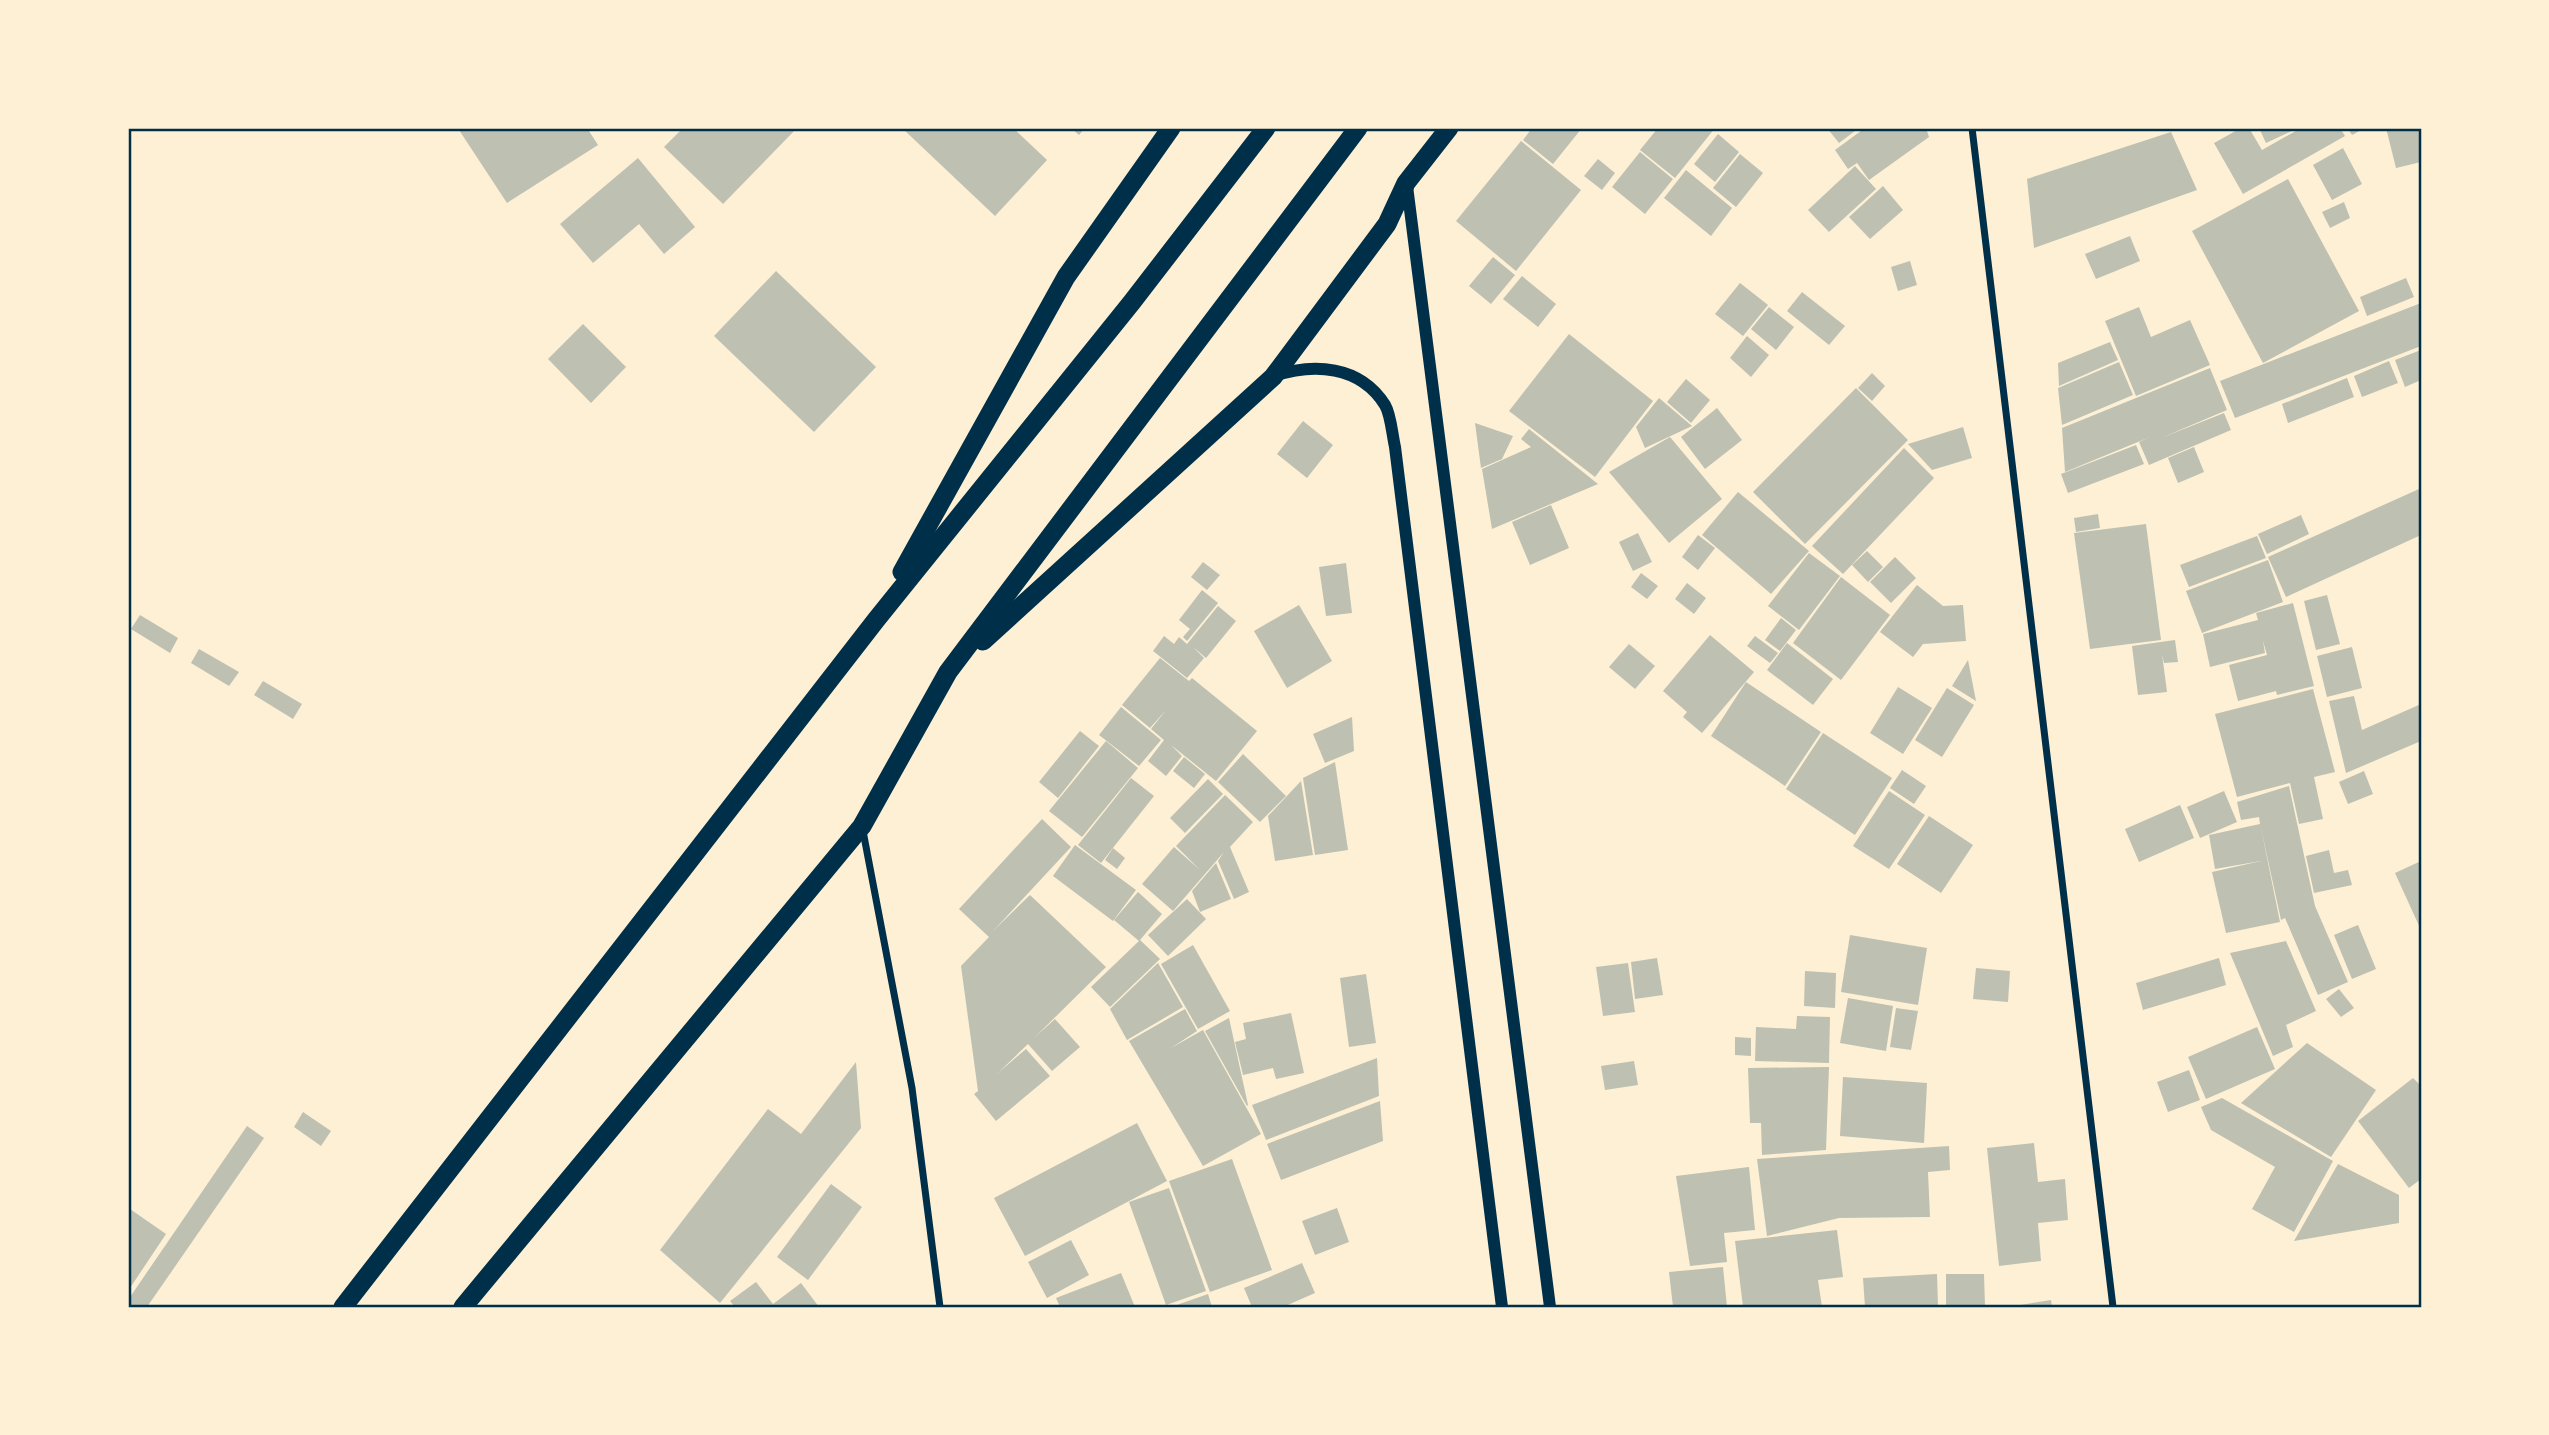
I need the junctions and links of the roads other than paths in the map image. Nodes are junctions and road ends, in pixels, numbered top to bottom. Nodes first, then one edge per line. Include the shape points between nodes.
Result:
1 (1171, 128) edge
2 (1266, 128) edge
3 (1358, 128) edge
4 (1449, 128) edge
5 (1972, 128) edge
6 (1406, 183) junction
7 (1273, 377) junction
8 (876, 620) junction
9 (948, 672) junction
10 (862, 826) junction
11 (343, 1307) edge
12 (463, 1307) edge
13 (940, 1307) edge
14 (1502, 1307) edge
15 (1550, 1307) edge
16 (2113, 1307) edge

1 - 8 highway via 1066,277
2 - 8 highway
3 - 9 highway
4 - 6 highway
5 - 16 street
6 - 7 highway via 1387,224
6 - 15 street
7 - 9 highway
7 - 14 street via 1304,369 1336,370 1363,380 1386,406 1395,447
8 - 11 highway
9 - 10 highway
10 - 12 highway
10 - 13 street via 912,1088

